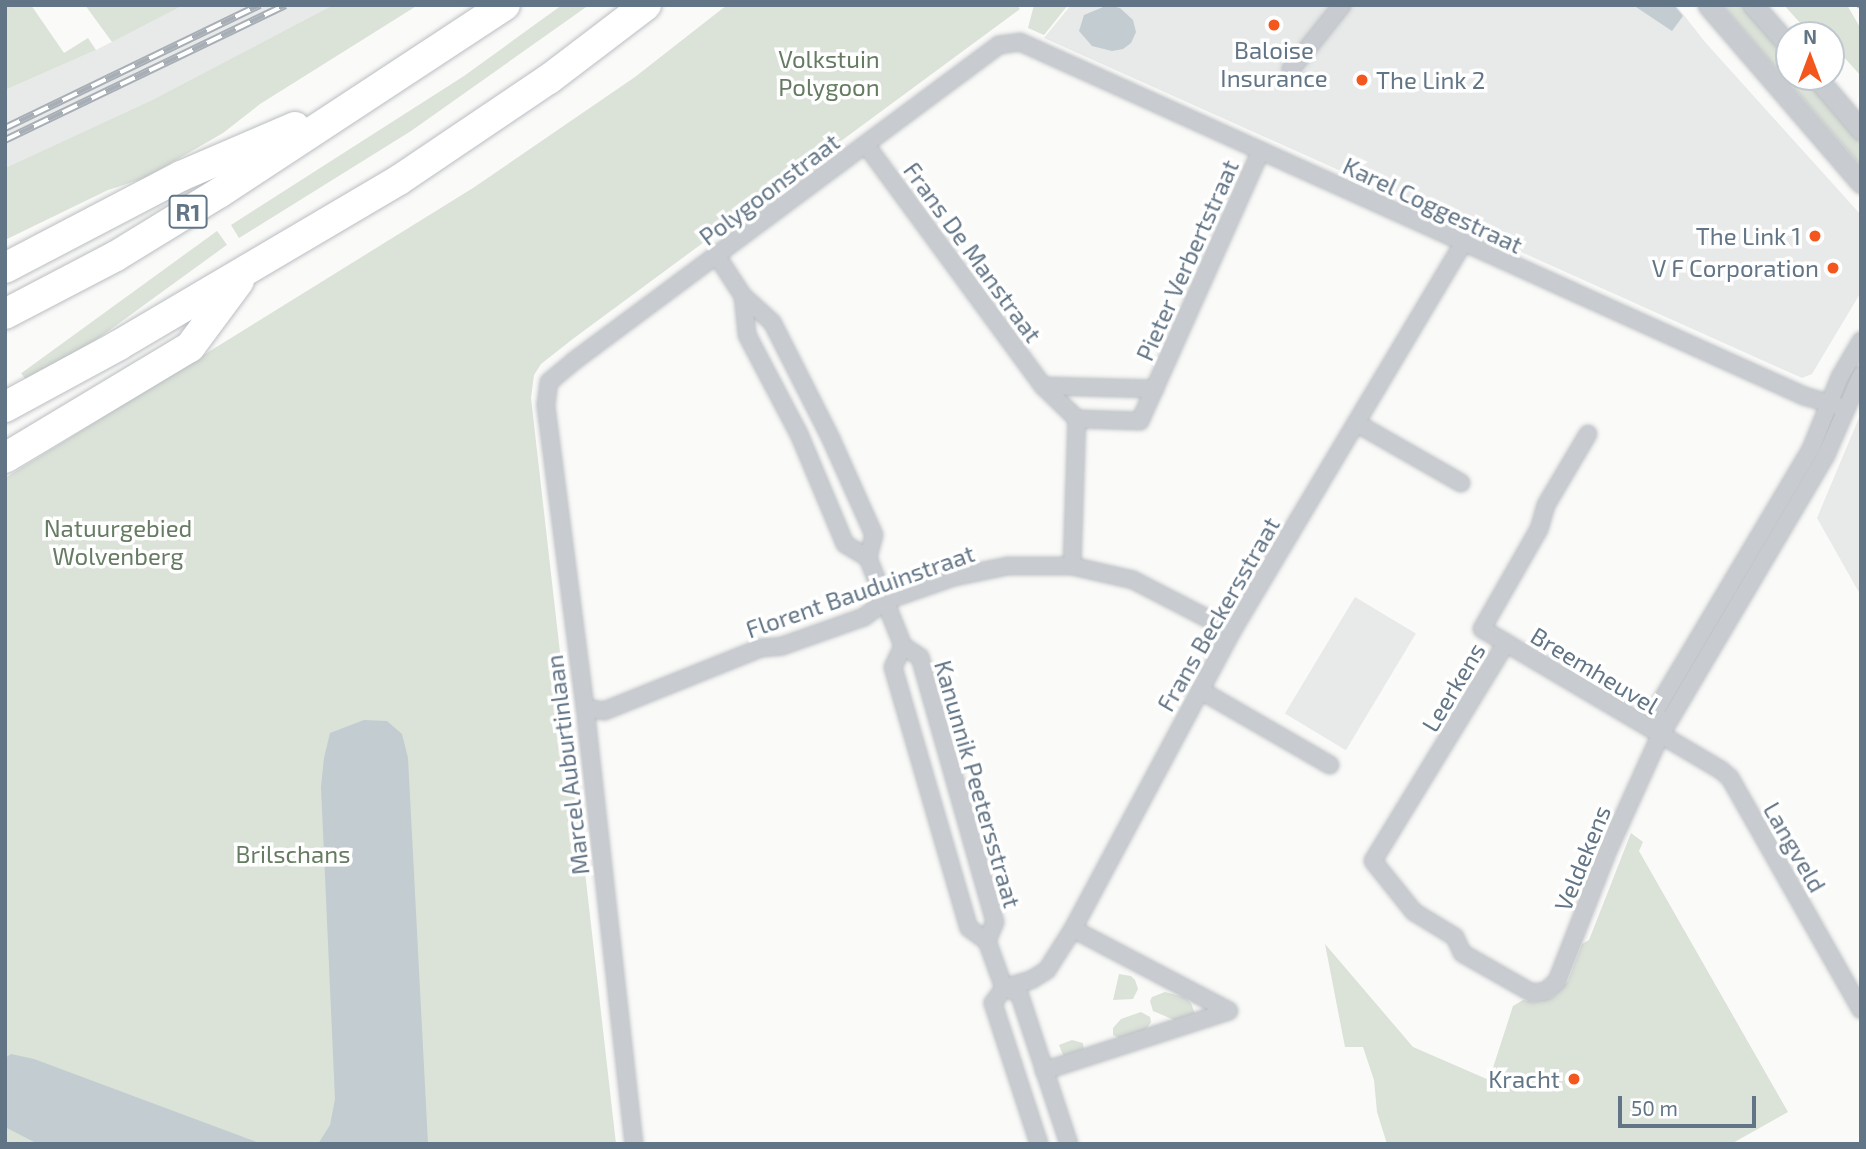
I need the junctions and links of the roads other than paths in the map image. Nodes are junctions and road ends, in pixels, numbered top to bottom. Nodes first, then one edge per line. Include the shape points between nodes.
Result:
1 (505, 5) edge
2 (646, 5) edge
3 (1342, 5) edge
4 (1708, 5) edge
5 (1753, 5) edge
6 (1775, 30) edge
7 (1020, 42) joint
8 (1291, 69) dead end
9 (1828, 91) edge
10 (363, 99) junction
11 (1861, 130) edge
12 (866, 145) junction
13 (1261, 151) junction
14 (1861, 183) edge
15 (1463, 244) junction
16 (717, 256) junction
17 (5, 268) edge
18 (246, 272) junction
19 (743, 296) junction
20 (5, 314) edge
21 (1861, 341) edge
22 (1861, 375) edge
23 (549, 383) joint
24 (1043, 386) junction
25 (1154, 389) junction
26 (1837, 405) junction
27 (5, 407) edge
28 (1077, 419) junction
29 (1356, 423) junction
30 (1588, 433) dead end
31 (5, 458) edge
32 (1461, 483) dead end
33 (868, 558) junction
34 (1072, 566) junction
35 (885, 601) junction
36 (1232, 631) junction
37 (1506, 643) junction
38 (902, 646) junction
39 (1200, 690) junction
40 (585, 708) junction
41 (1660, 736) junction
42 (1330, 765) dead end
43 (1073, 929) junction
44 (987, 941) junction
45 (1004, 988) junction
46 (1542, 992) joint
47 (1861, 1010) edge
48 (1044, 1071) junction
49 (634, 1144) edge
50 (1039, 1144) edge
51 (1069, 1144) edge

1 - 10 highway, R1
2 - 18 highway via 437,156
3 - 8 street
4 - 14 street
5 - 6 street
7 - 12 street, Polygoonstraat via 999,45
7 - 13 street, Karel Coggestraat
9 - 11 street
10 - 17 highway via 180,176
10 - 20 highway, R1 via 116,256
12 - 16 street, Polygoonstraat
12 - 24 street, Frans De Manstraat
13 - 15 street, Karel Coggestraat
13 - 25 street, Pieter Verbertstraat
15 - 26 street, Karel Coggestraat via 1804,396
15 - 29 street, Frans Beckersstraat
16 - 19 street, Kanunnik Peetersstraat
16 - 23 street, Polygoonstraat
18 - 27 highway
18 - 31 highway via 190,347
19 - 33 street, Kanunnik Peetersstraat via 747,335 799,434 845,544
19 - 33 street, Kanunnik Peetersstraat via 772,322 852,482 874,535
21 - 26 street
22 - 26 street
23 - 40 street, Marcel Auburtinlaan via 546,405
24 - 25 street, Pieter Verbertstraat
24 - 28 street, Frans De Manstraat
25 - 28 street, Pieter Verbertstraat via 1140,421
26 - 41 street, Veldekens via 1733,596 1656,710
28 - 34 street
29 - 32 street
29 - 36 street, Frans Beckersstraat
30 - 37 street, Leerkens via 1482,629
33 - 35 street, Kanunnik Peetersstraat
34 - 35 street, Florent Bauduinstraat via 1008,566 954,577
34 - 36 street, Florent Bauduinstraat via 1133,580
35 - 38 street, Kanunnik Peetersstraat
35 - 40 street, Florent Bauduinstraat via 864,617 782,646 761,648 604,711
36 - 39 street, Frans Beckersstraat
37 - 41 street, Breemheuvel
37 - 46 street, Leerkens via 1373,861 1414,912 1455,937 1462,953 1525,991
38 - 44 street, Kanunnik Peetersstraat via 893,667 969,928
38 - 44 street, Kanunnik Peetersstraat via 920,657 945,740 995,922
39 - 42 street
39 - 43 street, Frans Beckersstraat
40 - 49 street, Marcel Auburtinlaan
41 - 46 street, Veldekens via 1606,855 1557,981
41 - 47 street, Langveld via 1730,778
43 - 45 street, Frans Beckersstraat via 1047,970
43 - 48 street via 1229,1011
44 - 45 street, Kanunnik Peetersstraat
45 - 48 street, Kanunnik Peetersstraat via 1019,993
45 - 50 street via 993,1003
48 - 51 street, Kanunnik Peetersstraat

